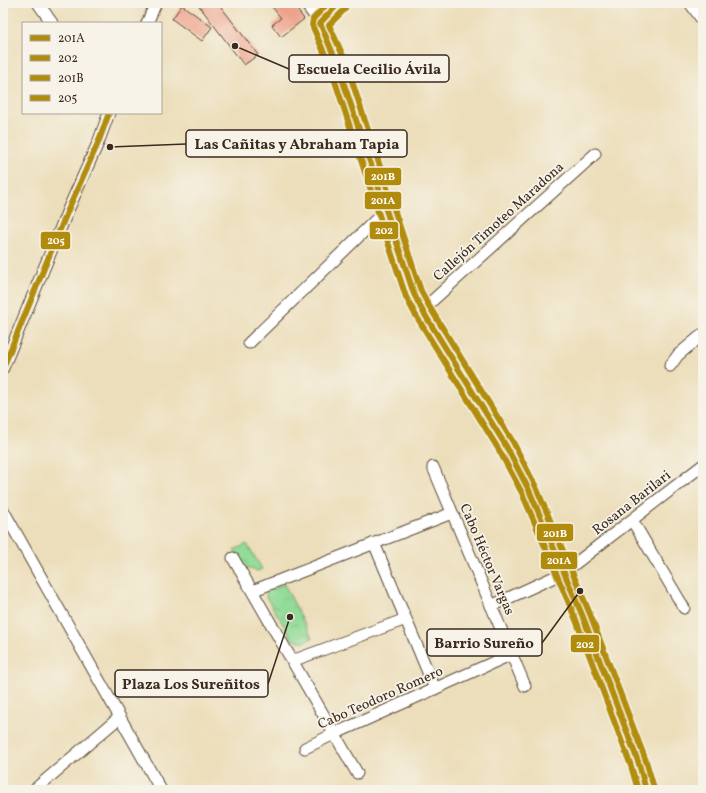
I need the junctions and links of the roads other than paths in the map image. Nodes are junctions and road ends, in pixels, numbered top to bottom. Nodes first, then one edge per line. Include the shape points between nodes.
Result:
1 (38, 3) edge
2 (156, 3) edge
3 (305, 3) edge
4 (339, 3) edge
5 (690, 3) edge
6 (703, 21) edge
7 (51, 22) edge
8 (147, 22) edge
9 (320, 23) junction
10 (109, 114) edge
11 (595, 154) dead end
12 (386, 210) junction
13 (422, 310) junction
14 (703, 334) edge
15 (249, 343) dead end
16 (670, 366) dead end
17 (3, 368) edge
18 (703, 465) edge
19 (433, 467) dead end
20 (3, 510) edge
21 (452, 513) junction
22 (632, 520) junction
23 (374, 543) junction
24 (233, 558) dead end
25 (563, 573) junction
26 (252, 591) junction
27 (491, 606) junction
28 (684, 608) dead end
29 (406, 619) junction
30 (512, 654) junction
31 (292, 661) junction
32 (525, 686) dead end
33 (435, 689) junction
34 (120, 717) junction
35 (334, 734) junction
36 (305, 748) dead end
37 (357, 773) dead end
38 (34, 790) edge
39 (161, 790) edge
40 (646, 790) edge

1 - 7 street
2 - 8 street
3 - 9 street
4 - 9 street
5 - 6 street
9 - 12 street via 337,63
10 - 17 street
11 - 13 street, Callejón Timoteo Maradona
12 - 13 street via 414,294
12 - 15 street
13 - 25 street via 506,446 529,490
14 - 16 street via 678,355
18 - 22 street, Rosana Barilari
19 - 21 street, Cabo Héctor Vargas
20 - 34 street
21 - 23 street
21 - 27 street, Cabo Héctor Vargas
22 - 25 street, Rosana Barilari
22 - 28 street
23 - 26 street
23 - 29 street
24 - 26 street
25 - 27 street, Rosana Barilari
25 - 40 street via 583,617 637,756
26 - 31 street
27 - 30 street, Cabo Héctor Vargas
29 - 31 street
29 - 33 street
30 - 32 street, Cabo Héctor Vargas
30 - 33 street, Cabo Teodoro Romero
31 - 35 street
33 - 35 street, Cabo Teodoro Romero
34 - 38 street
34 - 39 street
35 - 36 street, Cabo Teodoro Romero
35 - 37 street

